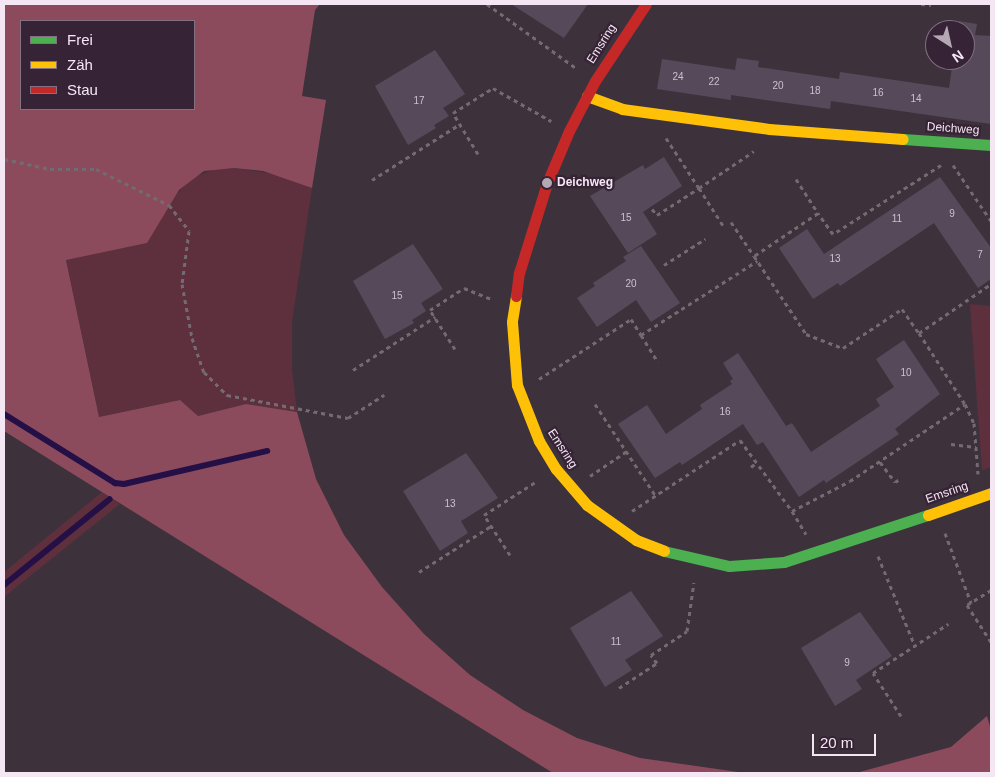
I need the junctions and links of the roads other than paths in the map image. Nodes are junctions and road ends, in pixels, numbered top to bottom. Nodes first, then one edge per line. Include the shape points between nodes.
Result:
1 (646, 4) edge
2 (587, 96) junction
3 (991, 145) edge
4 (986, 495) edge

1 - 2 street, Emsring
2 - 3 street, Deichweg via 622,109 769,129
2 - 4 street, Emsring via 568,131 531,230 513,305 512,340 517,385 535,432 556,469 572,488 617,528 657,549 696,562 729,566 784,562

